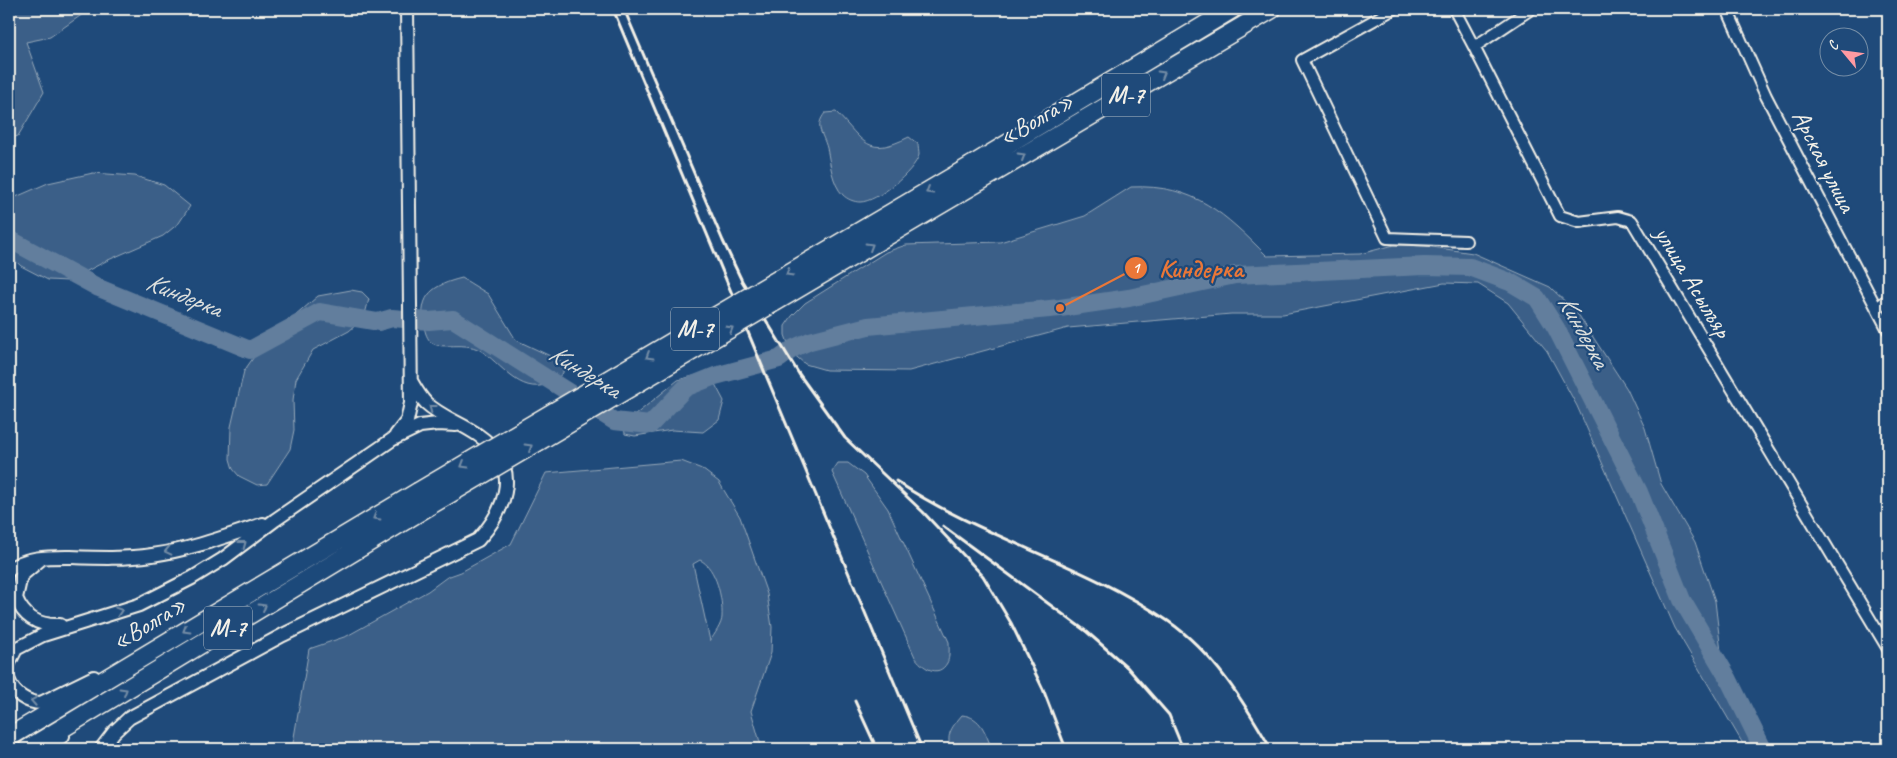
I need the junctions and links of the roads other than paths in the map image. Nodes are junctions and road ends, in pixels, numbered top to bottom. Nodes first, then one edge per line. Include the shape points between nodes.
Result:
1 (407, 9) edge
2 (1232, 9) edge
3 (1272, 9) edge
4 (1394, 9) edge
5 (1454, 9) edge
6 (1531, 9) edge
7 (1727, 9) edge
8 (1474, 47) junction
9 (975, 173) junction
10 (1466, 241) dead end
11 (1888, 299) edge
12 (1877, 308) junction
13 (1888, 330) edge
14 (411, 381) junction
15 (462, 425) junction
16 (392, 439) junction
17 (423, 500) junction
18 (275, 520) junction
19 (45, 557) junction
20 (9, 570) edge
21 (73, 625) junction
22 (1888, 649) edge
23 (9, 663) edge
24 (127, 665) junction
25 (9, 680) edge
26 (83, 716) junction
27 (9, 738) edge
28 (28, 749) edge
29 (45, 749) edge
30 (101, 749) edge

1 - 14 street
2 - 9 highway, «Волга» / М-7
9 -> 3 highway, «Волга» / М-7
4 - 10 street via 1302,60 1387,238
5 - 8 street, улица Асылъяр
6 - 8 street
7 - 12 street, Арская улица via 1766,96
8 - 22 street, улица Асылъяр via 1560,216 1579,222 1618,217 1632,221
9 - 17 highway, М-7, bridge
11 - 12 street
12 - 13 street, Арская улица
15 -> 14 street via 424,402
14 - 16 street via 407,421
15 - 16 street via 420,426
15 - 30 street via 487,442 507,476 505,493 494,522 478,540 283,635 129,718
16 - 18 street
17 -> 24 highway, «Волга» / М-7
26 -> 17 highway, «Волга» / М-7
18 -> 19 street via 215,540 153,555
21 -> 18 street via 163,594 224,559
19 - 20 street via 16,564
19 - 21 street via 22,576 16,588 18,605 29,618 46,626
21 - 23 street via 24,643 16,649
24 -> 25 street via 41,703 23,698 15,692
24 - 27 highway, «Волга» / М-7
26 - 28 highway, «Волга» / М-7
26 - 29 street

